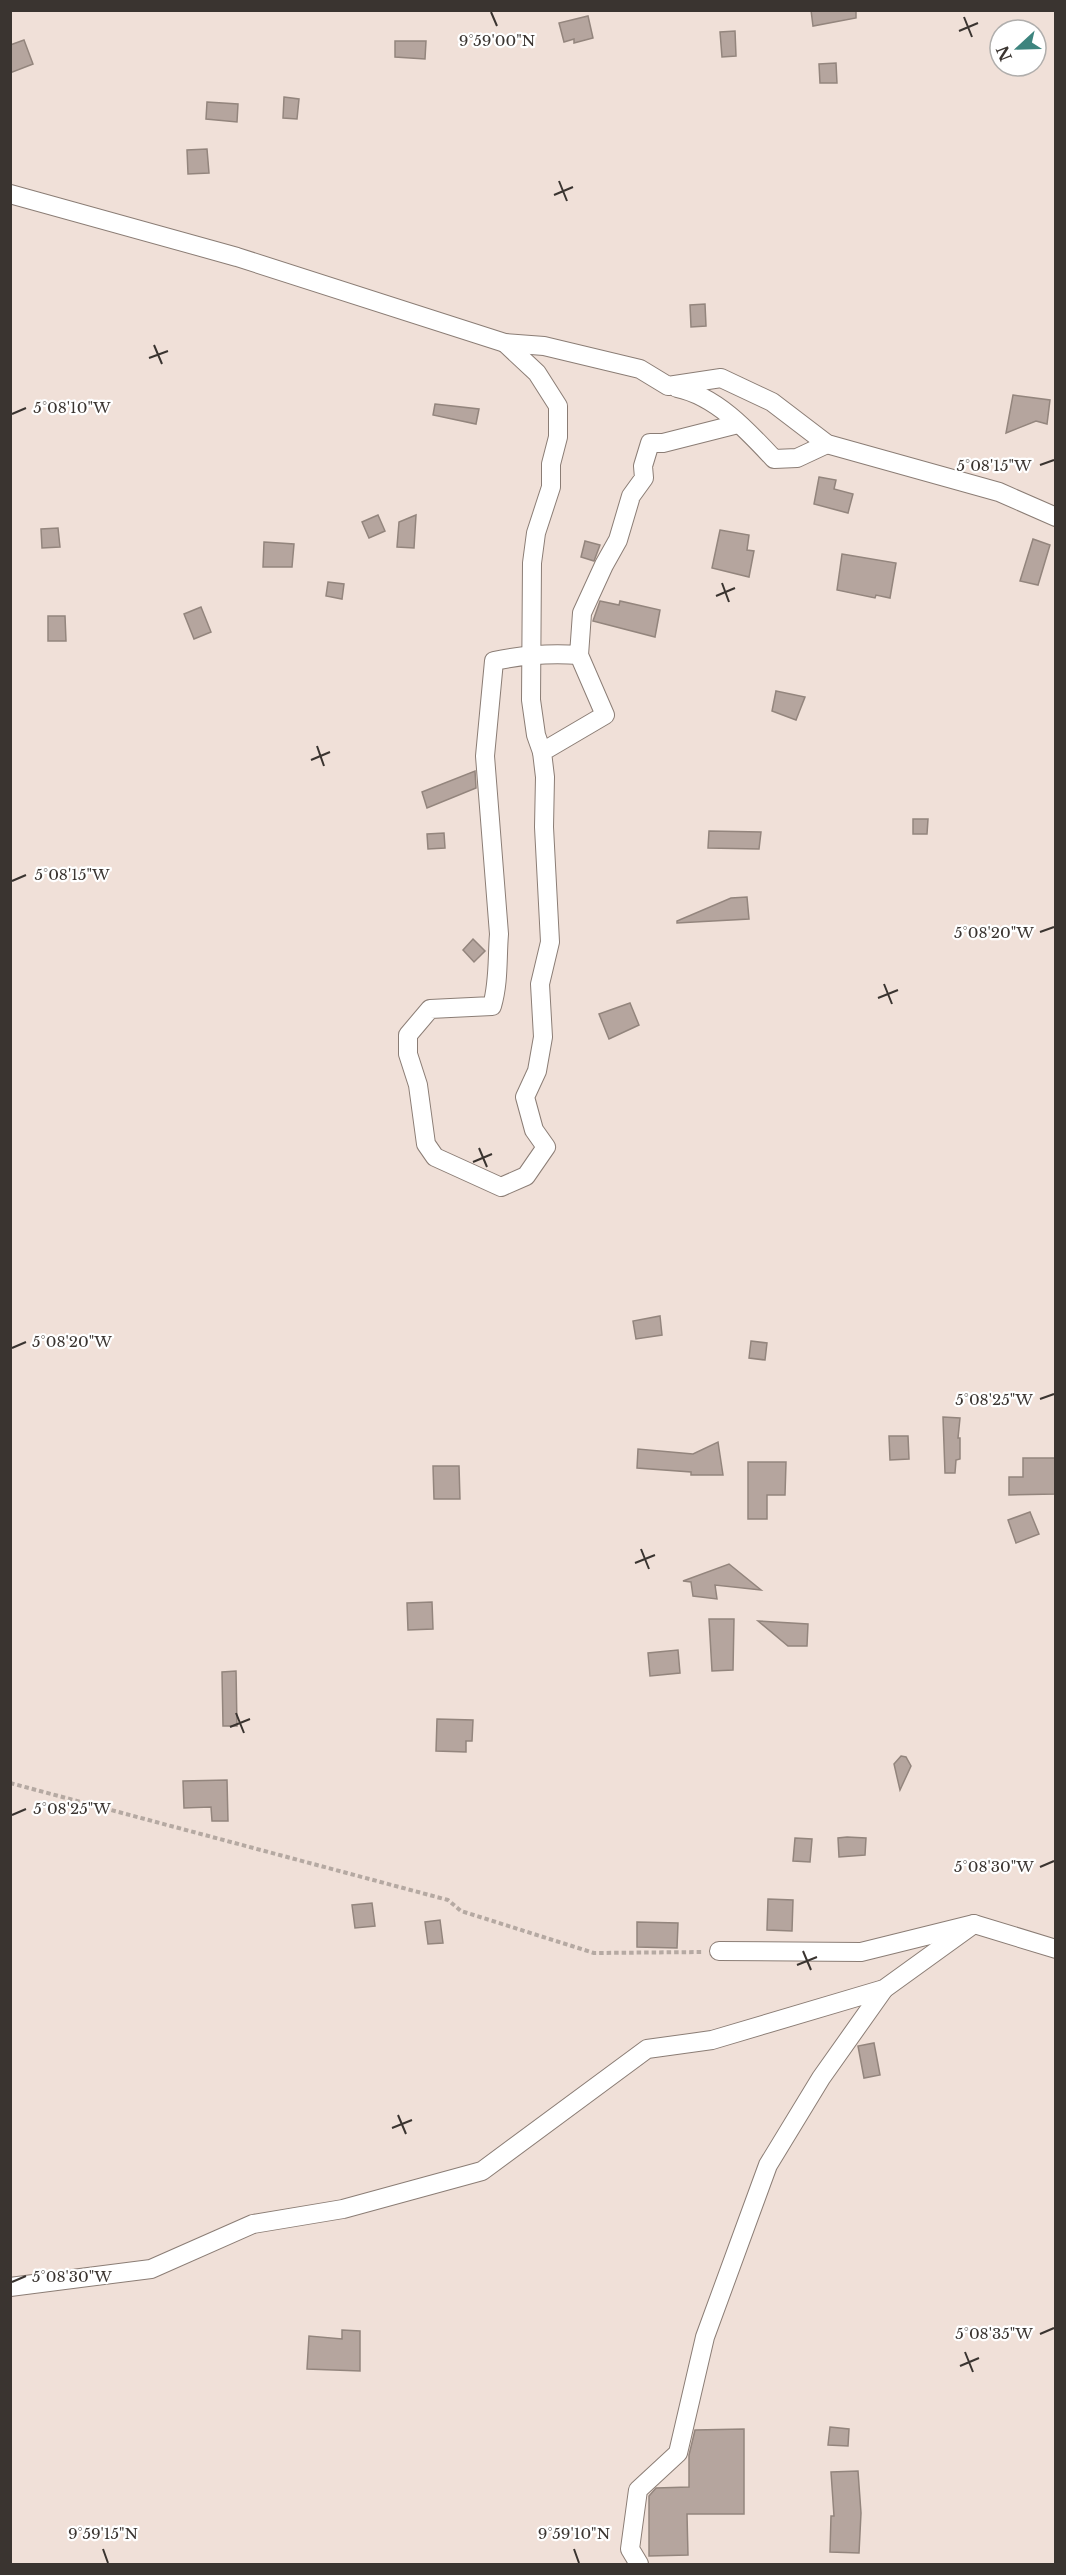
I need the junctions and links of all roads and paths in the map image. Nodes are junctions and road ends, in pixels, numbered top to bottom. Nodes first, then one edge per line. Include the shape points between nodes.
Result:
1 (10, 194) edge
2 (505, 343) junction
3 (668, 386) junction
4 (738, 424) junction
5 (827, 444) junction
6 (1056, 517) edge
7 (579, 655) junction
8 (533, 656) junction
9 (542, 752) junction
10 (10, 1783) edge
11 (974, 1924) junction
12 (1056, 1950) edge
13 (719, 1952) joint
14 (884, 1989) junction
15 (10, 2287) edge
16 (639, 2565) edge

1 - 2 street via 237,257
2 - 3 street via 544,346 640,369
2 - 8 street via 537,373 558,406 558,437 550,487 536,533 532,563
3 - 4 street via 693,391
3 - 5 street via 721,378 772,402
4 - 5 street via 774,459 797,458
4 - 7 street via 650,443 643,466 644,478 631,496 618,540 582,613
5 - 6 street via 999,492
7 - 8 street
7 - 9 street via 605,715
8 - 9 street via 531,700
8 - 9 street via 494,661 485,756 500,934 498,984 492,1006 430,1009 408,1035 408,1054 418,1085 426,1144 435,1157 501,1186 526,1176 546,1147 534,1130 525,1097 537,1071 543,1037 540,984 550,942
10 - 13 path via 448,1900 461,1911 594,1953
11 - 12 street
11 - 13 street via 861,1952
11 - 14 street
14 - 15 street via 712,2040 647,2049 482,2171 343,2209 253,2224 151,2269
14 - 16 street via 821,2078 768,2166 705,2337 678,2453 638,2490 630,2549

